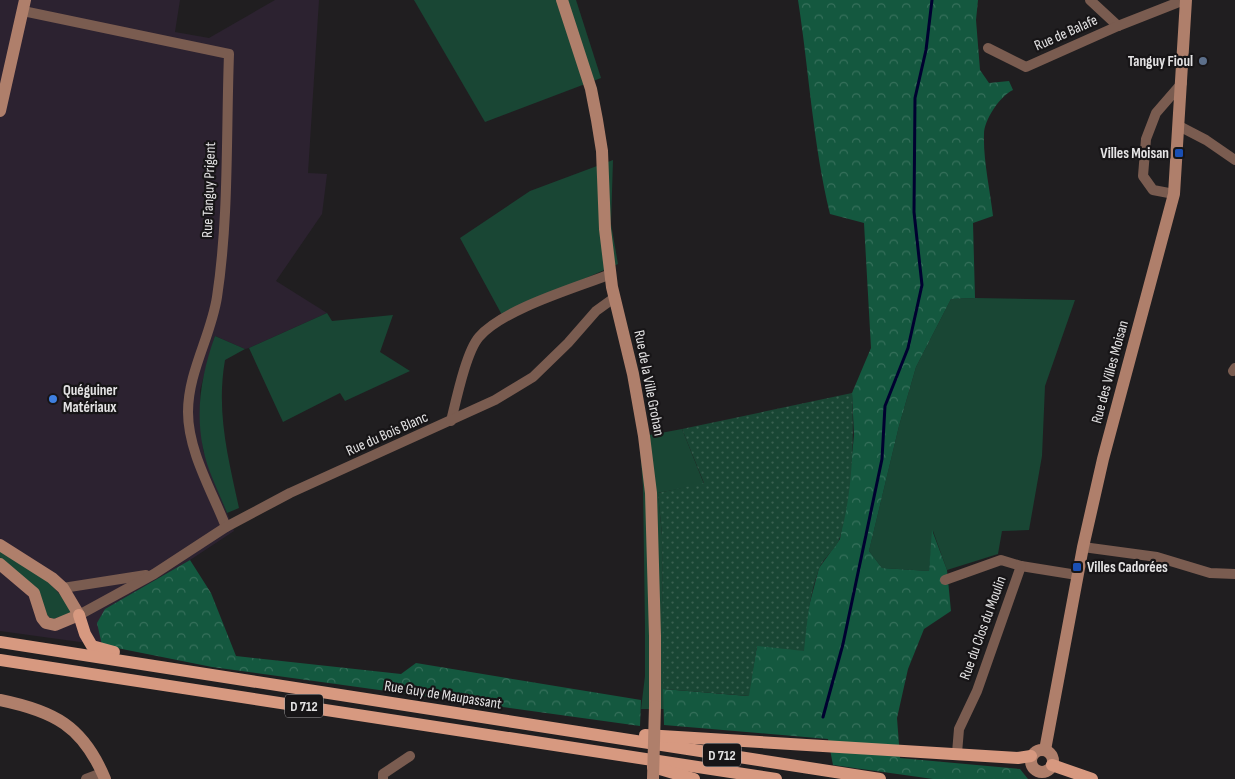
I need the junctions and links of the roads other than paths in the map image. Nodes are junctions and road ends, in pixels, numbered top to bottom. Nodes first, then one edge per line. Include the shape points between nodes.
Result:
1 (562, 0) edge
2 (1090, 0) edge
3 (1185, 0) edge
4 (24, 6) edge
5 (1118, 26) junction
6 (988, 48) dead end
7 (1182, 83) junction
8 (0, 111) edge
9 (1179, 126) junction
10 (1235, 160) edge
11 (1174, 194) junction
12 (610, 274) junction
13 (614, 298) junction
14 (451, 421) junction
15 (226, 527) junction
16 (0, 545) edge
17 (1082, 547) junction
18 (0, 564) edge
19 (1021, 566) junction
20 (154, 574) junction
21 (1235, 574) edge
22 (1077, 575) junction
23 (945, 580) dead end
24 (63, 588) junction
25 (79, 615) junction
26 (0, 642) edge
27 (0, 660) edge
28 (163, 668) junction
29 (0, 700) edge
30 (564, 730) junction
31 (1045, 750) junction
32 (607, 753) junction
33 (957, 753) junction
34 (410, 756) dead end
35 (1032, 756) junction
36 (1052, 765) junction
37 (103, 776) edge
38 (1041, 776) edge
39 (86, 779) edge
40 (383, 779) edge
41 (653, 779) edge
42 (694, 779) edge
43 (776, 779) edge
44 (880, 779) edge
45 (1092, 779) edge

1 - 12 street, Rue de la Ville Grohan via 591,89 597,120
2 - 5 street
3 - 5 street, Rue de Balafe
3 - 7 street, Rue des Villes Moisan
4 - 8 street
4 - 15 street, Rue Tanguy Prigent via 229,54 222,257 217,300 194,374 188,411 192,444
5 - 6 street, Rue de Balafe via 1026,67
7 - 9 street, Rue des Villes Moisan
7 - 11 street via 1156,113 1146,139 1143,176 1153,190
9 - 10 street
9 - 11 street, Rue des Villes Moisan
11 - 17 street, Rue des Villes Moisan
12 - 13 street, Rue de la Ville Grohan
12 - 14 street via 529,306 478,338 462,376
13 - 14 street, Rue du Bois Blanc via 596,311 533,377
13 - 41 street, Rue de la Ville Grohan, bridge via 633,374 651,493 656,636
14 - 15 street, Rue du Bois Blanc via 290,493
15 - 20 street, Rue du Bois Blanc
16 - 24 street via 42,570
17 - 21 street via 1157,557 1210,573
17 - 22 street, Rue des Villes Moisan
18 - 25 street via 34,593 46,623 55,625
19 - 22 street, Rue du Clos du Moulin
19 - 23 street via 1002,560
19 - 33 street, Rue du Clos du Moulin via 959,729
20 - 24 street, Rue du Bois Blanc
20 - 25 street, Rue du Bois Blanc
22 - 31 street, Rue des Villes Moisan
24 - 25 street
25 - 28 main road via 92,646 148,658
26 - 28 main road, Rue Guy de Maupassant / D 712
27 - 32 main road, D 712
28 - 30 main road, Rue Guy de Maupassant / D 712
29 - 37 street via 28,706 64,722 82,738
30 - 33 main road
30 - 44 main road, Rue Guy de Maupassant / D 712
31 - 35 street via 1037,750
31 - 36 street via 1052,758
32 - 42 main road
32 - 43 main road, D 712
33 - 35 main road via 1018,758
34 - 40 street via 383,774
35 - 38 street via 1032,767
36 - 38 street
36 - 45 main road
37 - 39 street

